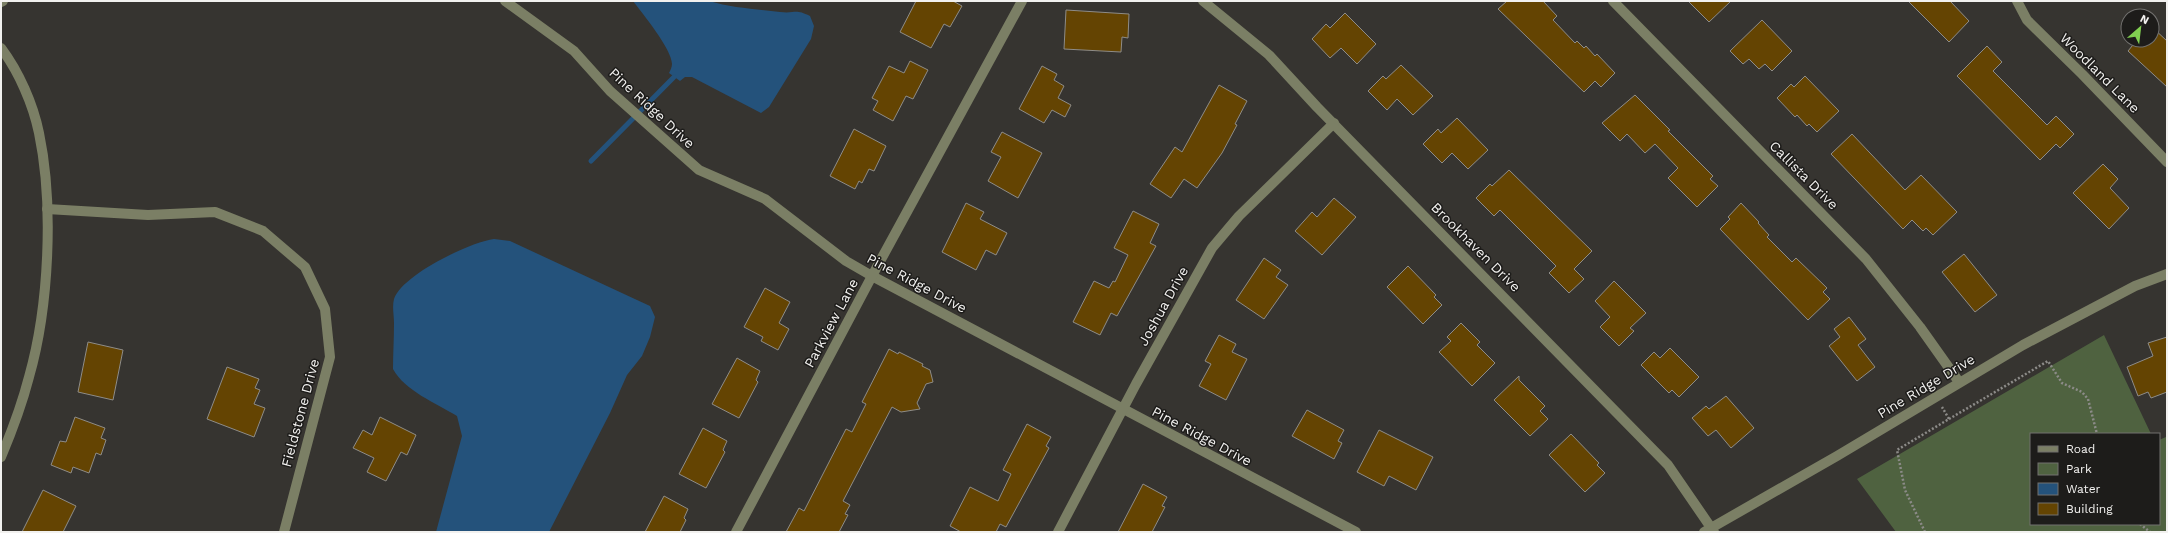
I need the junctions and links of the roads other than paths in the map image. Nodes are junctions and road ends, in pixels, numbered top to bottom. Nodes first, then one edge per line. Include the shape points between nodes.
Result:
1 (505, 1) edge
2 (1022, 1) edge
3 (1203, 1) edge
4 (1613, 1) edge
5 (2017, 1) edge
6 (1, 48) edge
7 (1334, 123) junction
8 (2167, 162) edge
9 (47, 209) junction
10 (2167, 274) edge
11 (872, 276) junction
12 (1959, 382) junction
13 (1123, 409) junction
14 (1, 457) edge
15 (1710, 531) edge
16 (284, 532) edge
17 (736, 532) edge
18 (1058, 532) edge
19 (1356, 532) edge

1 - 11 street, Pine Ridge Drive via 574,51 610,91 699,170 765,199 846,261
2 - 11 street, Parkview Lane
3 - 7 street, Brookhaven Drive via 1269,55
4 - 12 street, Callista Drive via 1866,259 1920,327
5 - 8 street, Woodland Lane via 2027,20
6 - 9 street via 34,113 43,162
7 - 13 street, Joshua Drive via 1239,216 1212,248
7 - 15 street, Brookhaven Drive via 1668,465
9 - 14 street via 40,322 30,377
9 - 16 street, Fieldstone Drive via 148,215 215,212 264,231 305,267 325,309 330,357
10 - 12 street, Pine Ridge Drive via 2128,290
11 - 13 street, Pine Ridge Drive
11 - 17 street, Parkview Lane
12 - 15 street, Pine Ridge Drive
13 - 18 street, Joshua Drive
13 - 19 street, Pine Ridge Drive

